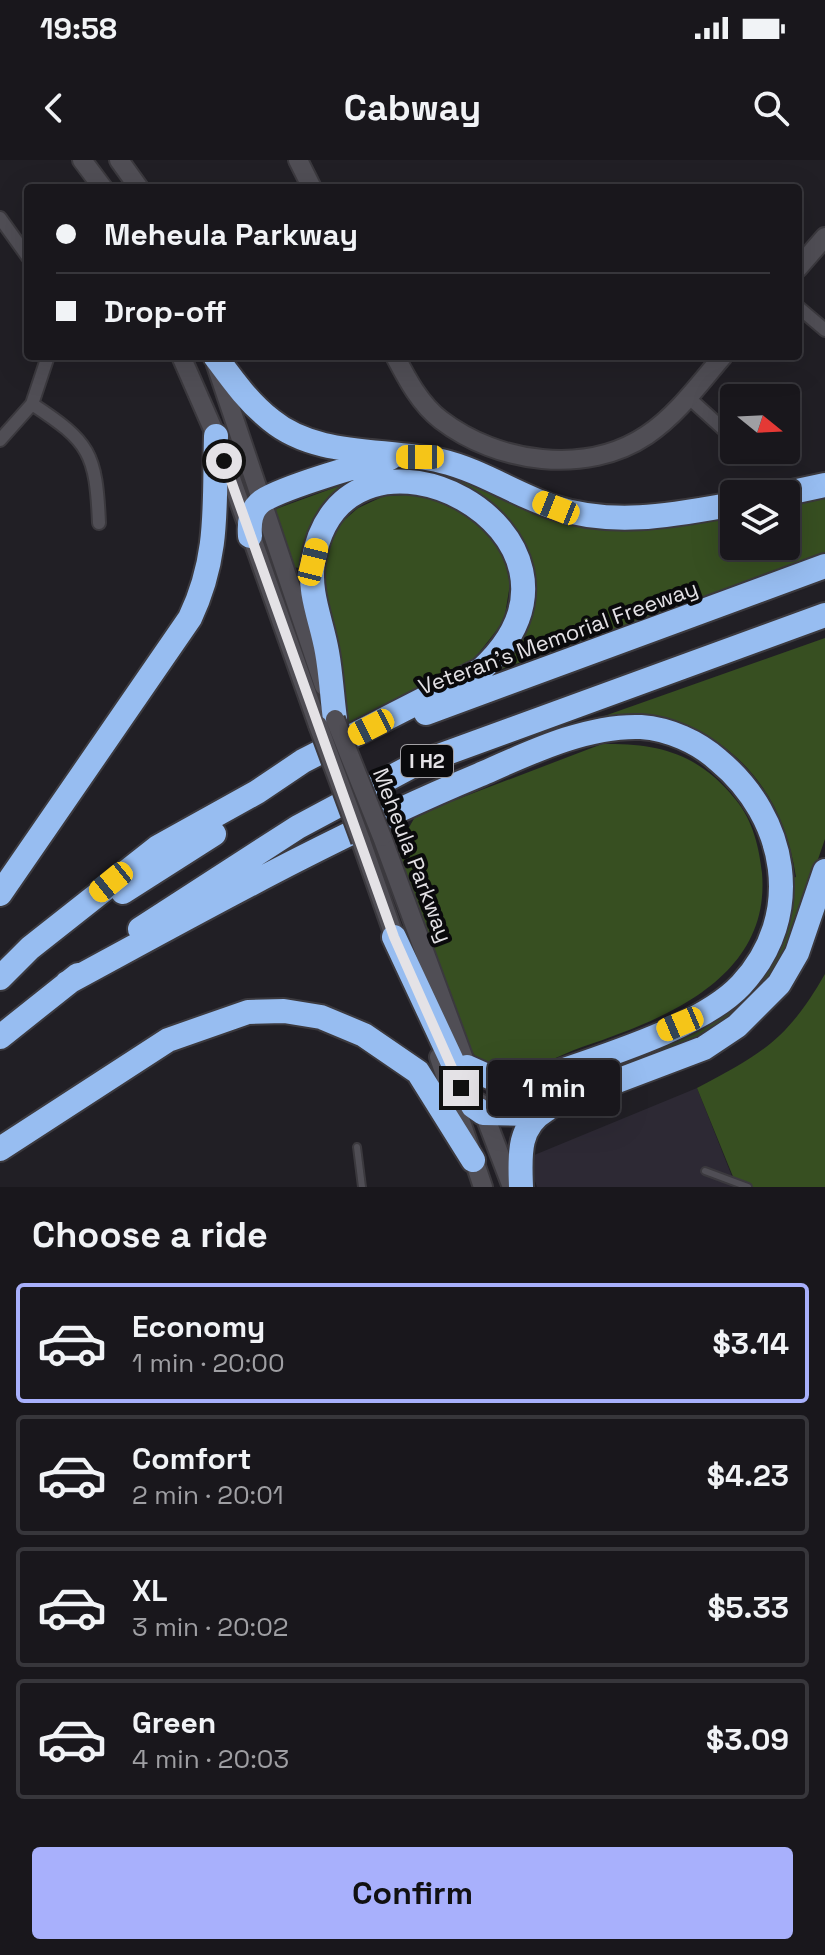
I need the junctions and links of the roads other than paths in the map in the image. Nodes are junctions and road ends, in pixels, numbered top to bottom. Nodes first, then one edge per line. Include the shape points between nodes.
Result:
1 (82, 160) edge
2 (119, 160) edge
3 (298, 160) edge
4 (100, 184) edge
5 (136, 184) edge
6 (310, 184) edge
7 (0, 218) edge
8 (825, 237) edge
9 (24, 251) edge
10 (802, 263) edge
11 (802, 310) edge
12 (825, 330) edge
13 (47, 360) edge
14 (183, 360) edge
15 (215, 360) edge
16 (217, 360) edge
17 (397, 360) edge
18 (720, 360) edge
19 (688, 397) junction
20 (32, 404) junction
21 (720, 426) edge
22 (216, 436) junction
23 (0, 440) edge
24 (420, 457) junction
25 (825, 485) edge
26 (800, 490) edge
27 (262, 501) junction
28 (720, 506) edge
29 (99, 523) dead end
30 (250, 536) junction
31 (825, 566) edge
32 (825, 615) edge
33 (327, 722) junction
34 (825, 871) edge
35 (0, 894) edge
36 (394, 937) junction
37 (0, 978) edge
38 (67, 983) junction
39 (0, 989) edge
40 (0, 1037) edge
41 (467, 1067) junction
42 (548, 1108) junction
43 (483, 1113) junction
44 (357, 1147) dead end
45 (0, 1149) edge
46 (473, 1160) junction
47 (705, 1171) dead end
48 (362, 1187) edge
49 (483, 1187) edge
50 (512, 1187) edge
51 (521, 1187) edge
52 (748, 1187) edge

1 - 4 main road
2 - 5 main road
3 - 6 main road
7 - 9 street
8 - 10 main road
11 - 12 street
13 - 20 street
14 - 22 main road, Meheula Parkway
15 - 27 main road, Meheula Parkway
16 - 24 highway via 249,401 297,436 338,448
17 - 19 main road via 440,419 497,451 529,457 592,457 627,445 663,423
18 - 19 main road
19 - 21 street
20 - 23 street
20 - 29 street via 86,448 97,478
22 - 30 main road, Meheula Parkway
22 - 35 highway via 214,546 207,584 190,618
24 - 27 highway via 364,463
24 - 28 highway via 468,469 556,508 604,518 650,519
25 - 26 highway
27 - 30 highway via 253,511
27 - 33 main road, Meheula Parkway
30 - 33 main road, Meheula Parkway
31 - 39 highway, Veteran's Memorial Freeway / I H2 via 439,707 362,742 107,902
32 - 38 highway, I H2 via 414,765 298,827 176,903
33 - 36 main road, Meheula Parkway, bridge
33 - 37 highway via 327,652 312,588 321,533 335,512 378,485 402,480 466,498 501,532 517,559 521,608 513,633 495,657 481,670 303,761 158,847
33 - 41 main road, Meheula Parkway, bridge via 382,837
34 - 42 highway via 797,953 779,984 737,1026 704,1048
36 - 43 highway via 461,1088
36 - 46 main road, Meheula Parkway
38 - 40 highway, I H2
38 - 41 highway via 421,799 522,756 589,733 631,728 677,735 707,750 753,793 779,856 779,914 756,967 740,987 704,1013 527,1083 510,1086
41 - 43 main road, Meheula Parkway
42 - 43 highway via 514,1116
42 - 51 highway via 532,1118 523,1137
43 - 50 main road, Meheula Parkway
44 - 48 lane
45 - 46 highway via 168,1040 248,1012 284,1011 321,1017 364,1035 418,1072
46 - 49 main road, Meheula Parkway
47 - 52 lane

